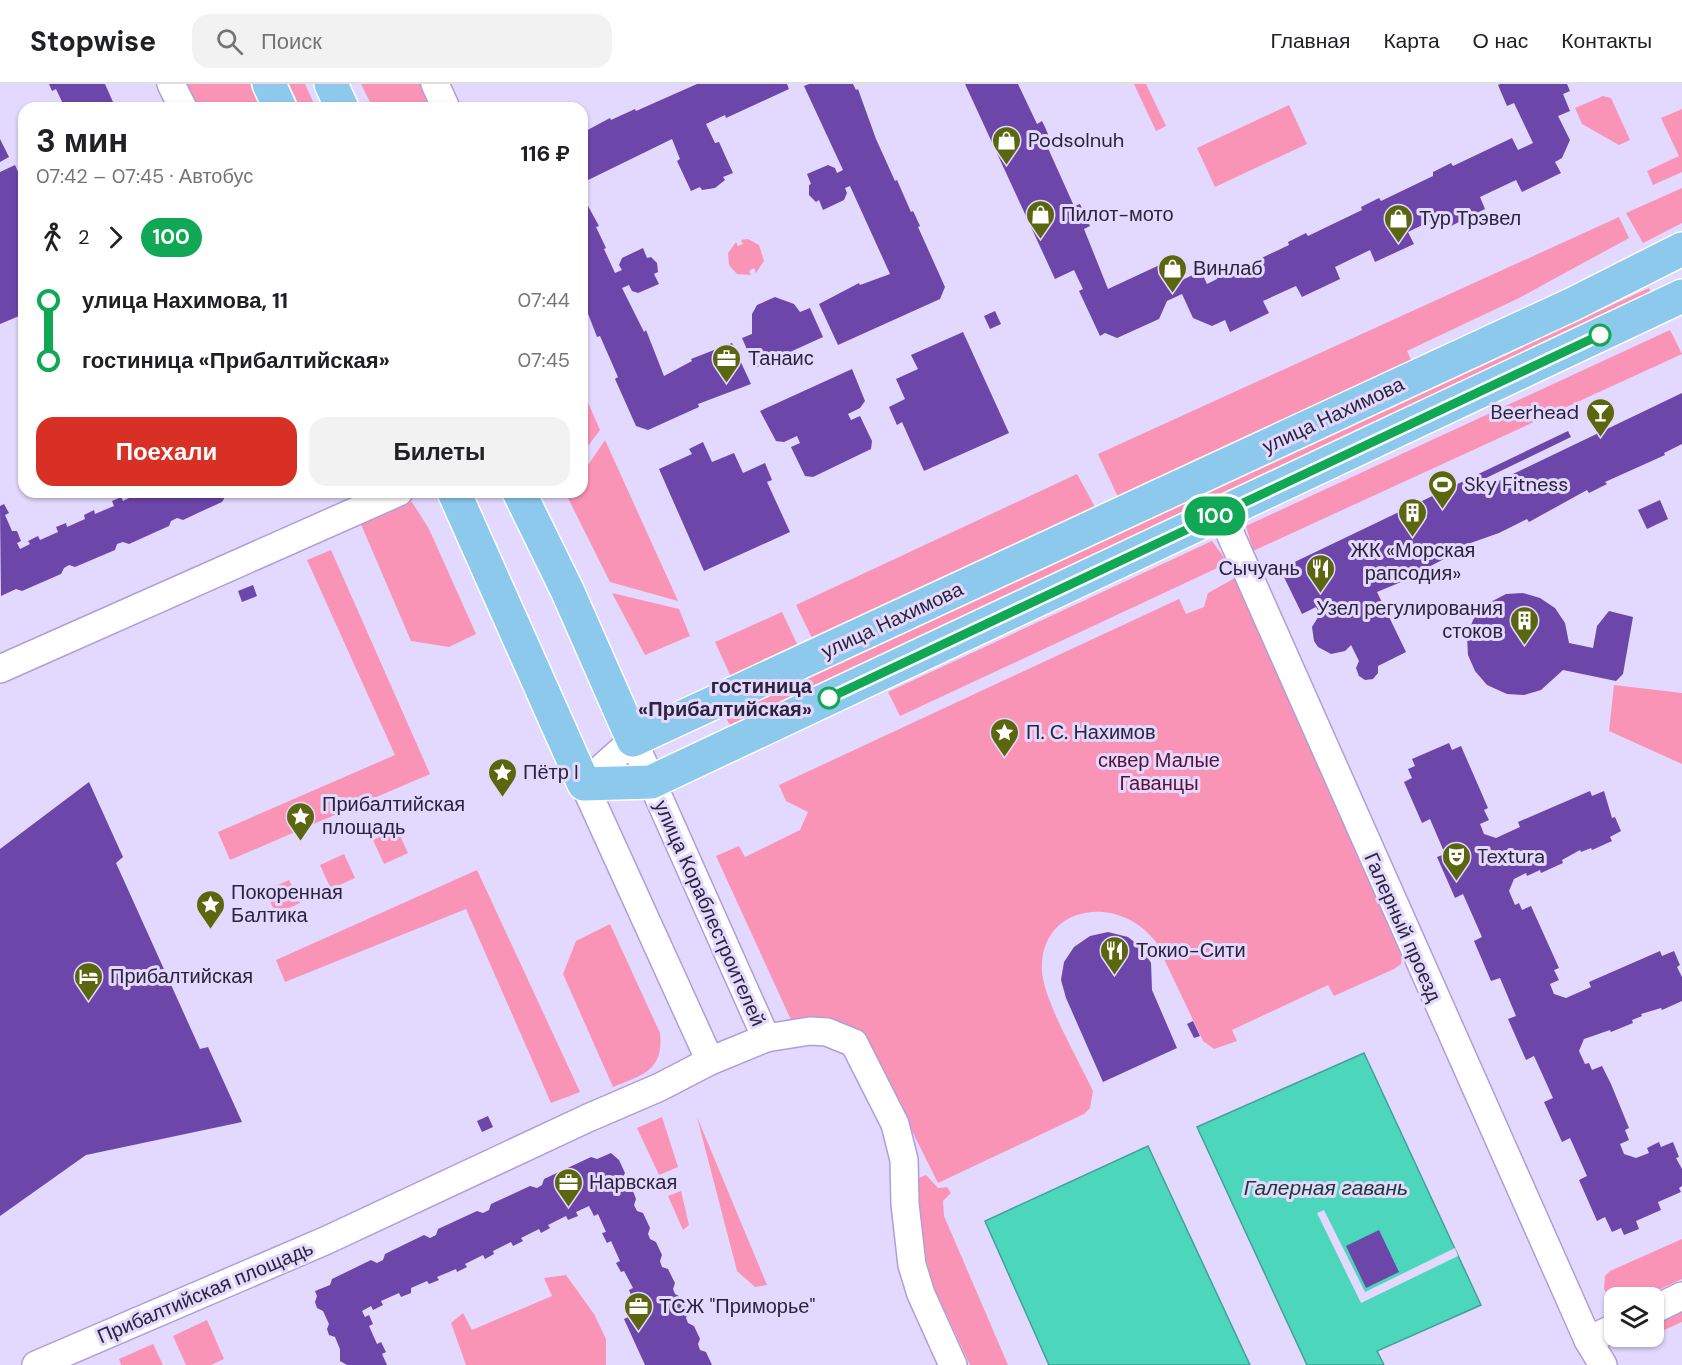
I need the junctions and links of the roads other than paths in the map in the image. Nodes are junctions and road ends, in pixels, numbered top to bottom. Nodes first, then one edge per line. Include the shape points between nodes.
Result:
1 (171, 84) edge
2 (269, 84) edge
3 (331, 84) edge
4 (435, 84) edge
5 (180, 102) edge
6 (277, 102) edge
7 (339, 102) edge
8 (443, 102) edge
9 (1682, 249) edge
10 (1682, 296) edge
11 (386, 498) edge
12 (457, 498) edge
13 (522, 498) edge
14 (1221, 513) junction
15 (0, 669) edge
16 (633, 740) junction
17 (651, 782) junction
18 (584, 784) junction
19 (766, 1038) junction
20 (710, 1061) junction
21 (1682, 1296) edge
22 (1664, 1305) edge
23 (1604, 1338) edge
24 (1589, 1353) edge
25 (36, 1365) edge
26 (953, 1365) edge
27 (1603, 1365) edge

1 - 5 street
2 - 6 main road
3 - 7 main road
4 - 8 street
9 - 16 main road, улица Нахимова via 1563,309
10 - 14 main road, улица Нахимова
11 - 15 street
12 - 18 main road
13 - 16 main road, улица Кораблестроителей
14 - 17 main road, улица Нахимова
14 - 24 street, Галерный проезд
16 - 17 street, улица Кораблестроителей
16 - 18 street, улица Нахимова
17 - 18 main road, улица Нахимова
17 - 19 street, улица Кораблестроителей
18 - 20 street
19 - 20 street, Прибалтийская площадь
19 - 26 street, улица Кораблестроителей via 794,1032 826,1032 854,1044 901,1141 912,1264
20 - 25 street, Прибалтийская площадь via 327,1240
21 - 22 street
23 - 24 street
24 - 27 street, Галерный проезд

